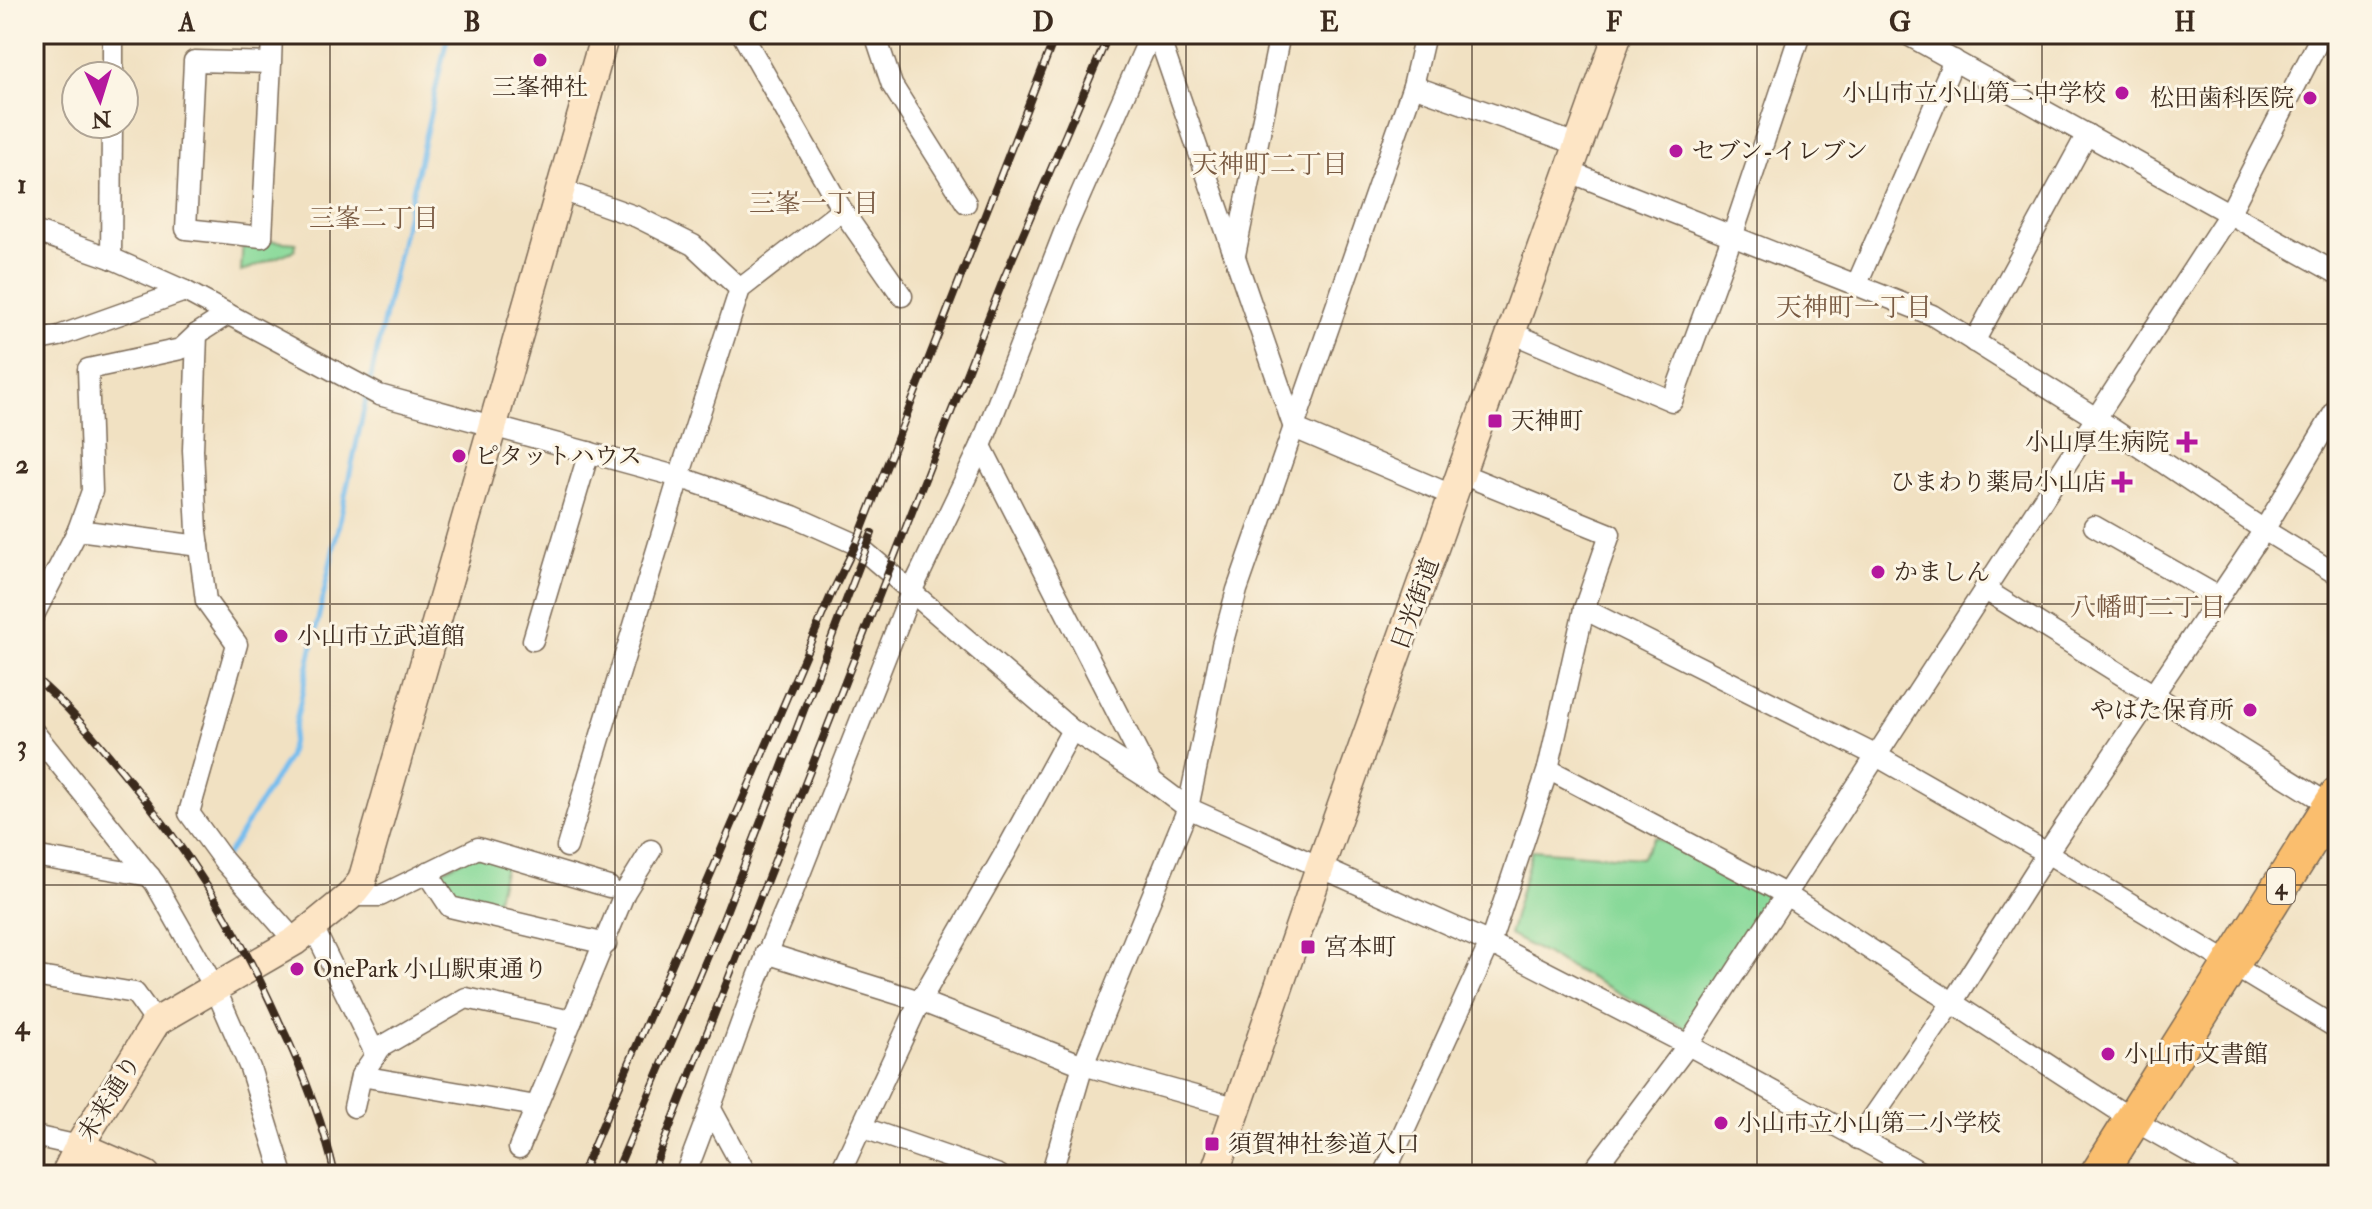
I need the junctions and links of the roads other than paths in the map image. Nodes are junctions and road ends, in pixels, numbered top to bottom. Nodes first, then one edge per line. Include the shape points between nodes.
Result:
1 (113, 34) edge
2 (272, 34) edge
3 (605, 34) edge
4 (742, 34) edge
5 (875, 34) edge
6 (1151, 34) edge
7 (1158, 34) edge
8 (1280, 34) edge
9 (1425, 34) edge
10 (1618, 34) edge
11 (1800, 34) edge
12 (1906, 34) edge
13 (2322, 34) edge
14 (113, 60) edge
15 (1954, 60) junction
16 (271, 63) junction
17 (1413, 86) junction
18 (2087, 134) junction
19 (112, 140) edge
20 (1574, 158) junction
21 (559, 189) junction
22 (966, 203) dead end
23 (842, 210) junction
24 (2229, 214) junction
25 (34, 231) edge
26 (1732, 237) junction
27 (1235, 255) junction
28 (111, 258) junction
29 (2338, 274) edge
30 (1856, 286) junction
31 (740, 289) junction
32 (185, 291) junction
33 (902, 296) dead end
34 (228, 314) junction
35 (1512, 333) junction
36 (197, 334) junction
37 (34, 341) edge
38 (1974, 342) junction
39 (2338, 406) edge
40 (2096, 418) junction
41 (493, 424) junction
42 (1294, 428) junction
43 (981, 446) junction
44 (589, 452) junction
45 (679, 477) junction
46 (1458, 485) junction
47 (2094, 526) dead end
48 (78, 530) junction
49 (2264, 530) junction
50 (199, 546) junction
51 (2338, 575) edge
52 (41, 582) edge
53 (1984, 589) junction
54 (911, 592) junction
55 (2219, 597) junction
56 (1584, 609) junction
57 (34, 615) edge
58 (533, 640) dead end
59 (2153, 695) junction
60 (1072, 730) junction
61 (34, 732) edge
62 (1875, 755) junction
63 (1548, 769) junction
64 (1152, 781) junction
65 (2336, 804) edge
66 (1188, 808) junction
67 (567, 847) dead end
68 (651, 850) dead end
69 (2047, 853) junction
70 (34, 856) edge
71 (1320, 867) junction
72 (427, 872) junction
73 (150, 876) junction
74 (609, 887) dead end
75 (1785, 894) junction
76 (350, 896) junction
77 (304, 934) junction
78 (1490, 943) junction
79 (606, 944) junction
80 (766, 953) junction
81 (2231, 966) junction
82 (34, 976) edge
83 (216, 990) junction
84 (920, 1001) junction
85 (1952, 1003) junction
86 (572, 1021) junction
87 (156, 1022) junction
88 (2338, 1029) edge
89 (1688, 1045) junction
90 (376, 1055) junction
91 (1083, 1065) junction
92 (361, 1076) junction
93 (536, 1106) junction
94 (354, 1107) dead end
95 (1238, 1108) junction
96 (711, 1109) junction
97 (2133, 1120) junction
98 (861, 1127) junction
99 (34, 1136) edge
100 (1858, 1139) junction
101 (79, 1146) junction
102 (519, 1148) dead end
103 (65, 1175) edge
104 (146, 1175) edge
105 (283, 1175) edge
106 (685, 1175) edge
107 (747, 1175) edge
108 (839, 1175) edge
109 (999, 1175) edge
110 (1051, 1175) edge
111 (1214, 1175) edge
112 (1384, 1175) edge
113 (1590, 1175) edge
114 (1926, 1175) edge
115 (2098, 1175) edge
116 (2230, 1175) edge

1 - 14 street
2 - 16 street
3 - 21 street
4 - 23 street
5 - 22 street via 892,85
6 - 43 street via 1065,230
7 - 27 street
8 - 27 street
9 - 17 street
10 - 20 street, 日光街道
11 - 26 street
12 - 15 street
13 - 24 street
15 - 18 street
15 - 30 street
16 - 16 street via 262,237 186,229 194,61
17 - 20 street
17 - 42 street
18 - 24 street
18 - 38 street
19 - 28 street
20 - 26 street
20 - 35 street, 日光街道
21 - 31 street via 637,217 693,245
21 - 41 street
23 - 31 street
23 - 33 street
24 - 29 street
24 - 40 street
25 - 28 street
26 - 30 street
26 - 35 street via 1672,401
27 - 42 street
28 - 32 street
30 - 38 street via 1932,315
31 - 45 street
32 - 34 street
32 - 37 street
34 - 36 street
34 - 41 street via 370,390
35 - 46 street, 日光街道
36 - 48 street via 181,349 88,369 92,491
36 - 50 street via 193,450
38 - 40 street
39 - 49 street
40 - 49 street
40 - 53 street
41 - 44 street
41 - 76 street via 362,881
42 - 46 street
42 - 66 street via 1237,590
43 - 54 street
43 - 64 street
44 - 45 street
44 - 58 street
45 - 54 street via 842,537 866,551
45 - 67 street
46 - 56 street via 1610,534
46 - 71 street, 日光街道
47 - 55 street
48 - 50 street
48 - 52 street
49 - 51 street
49 - 55 street
50 - 77 street via 206,601 237,644 189,813 224,860
52 - 57 street
53 - 59 street
53 - 62 street
54 - 60 street
54 - 80 street
55 - 59 street
56 - 62 street
56 - 63 street
59 - 65 street
59 - 69 street
60 - 64 street
60 - 84 street
61 - 73 street
62 - 69 street
62 - 75 street
63 - 75 street
63 - 78 street
64 - 66 street
65 - 81 highway, 4
66 - 71 street
66 - 91 street
68 - 79 street via 625,892
69 - 81 street
69 - 85 street
70 - 73 street
71 - 78 street
71 - 95 street, 日光街道
72 - 74 street via 478,848
72 - 76 street via 380,896
72 - 79 street via 450,907
73 - 83 street
75 - 85 street
75 - 89 street
76 - 77 street
77 - 83 street
77 - 90 street
78 - 89 street
78 - 112 street
79 - 86 street
80 - 84 street
80 - 96 street
81 - 88 street
81 - 97 highway, 4
82 - 87 street via 135,993
83 - 87 street
83 - 105 street via 250,1068
84 - 91 street
84 - 98 street
85 - 97 street
85 - 100 street
86 - 90 street via 466,998 381,1047
86 - 93 street
87 - 101 street, 未来通り
89 - 100 street
89 - 113 street
90 - 92 street
91 - 95 street
91 - 110 street
92 - 93 street
92 - 94 street
93 - 102 street
95 - 111 street, 日光街道
96 - 106 street
96 - 107 street
97 - 115 highway, 4
97 - 116 street
98 - 108 street
98 - 109 street
99 - 101 street
100 - 114 street
101 - 103 street, 未来通り
101 - 104 street

